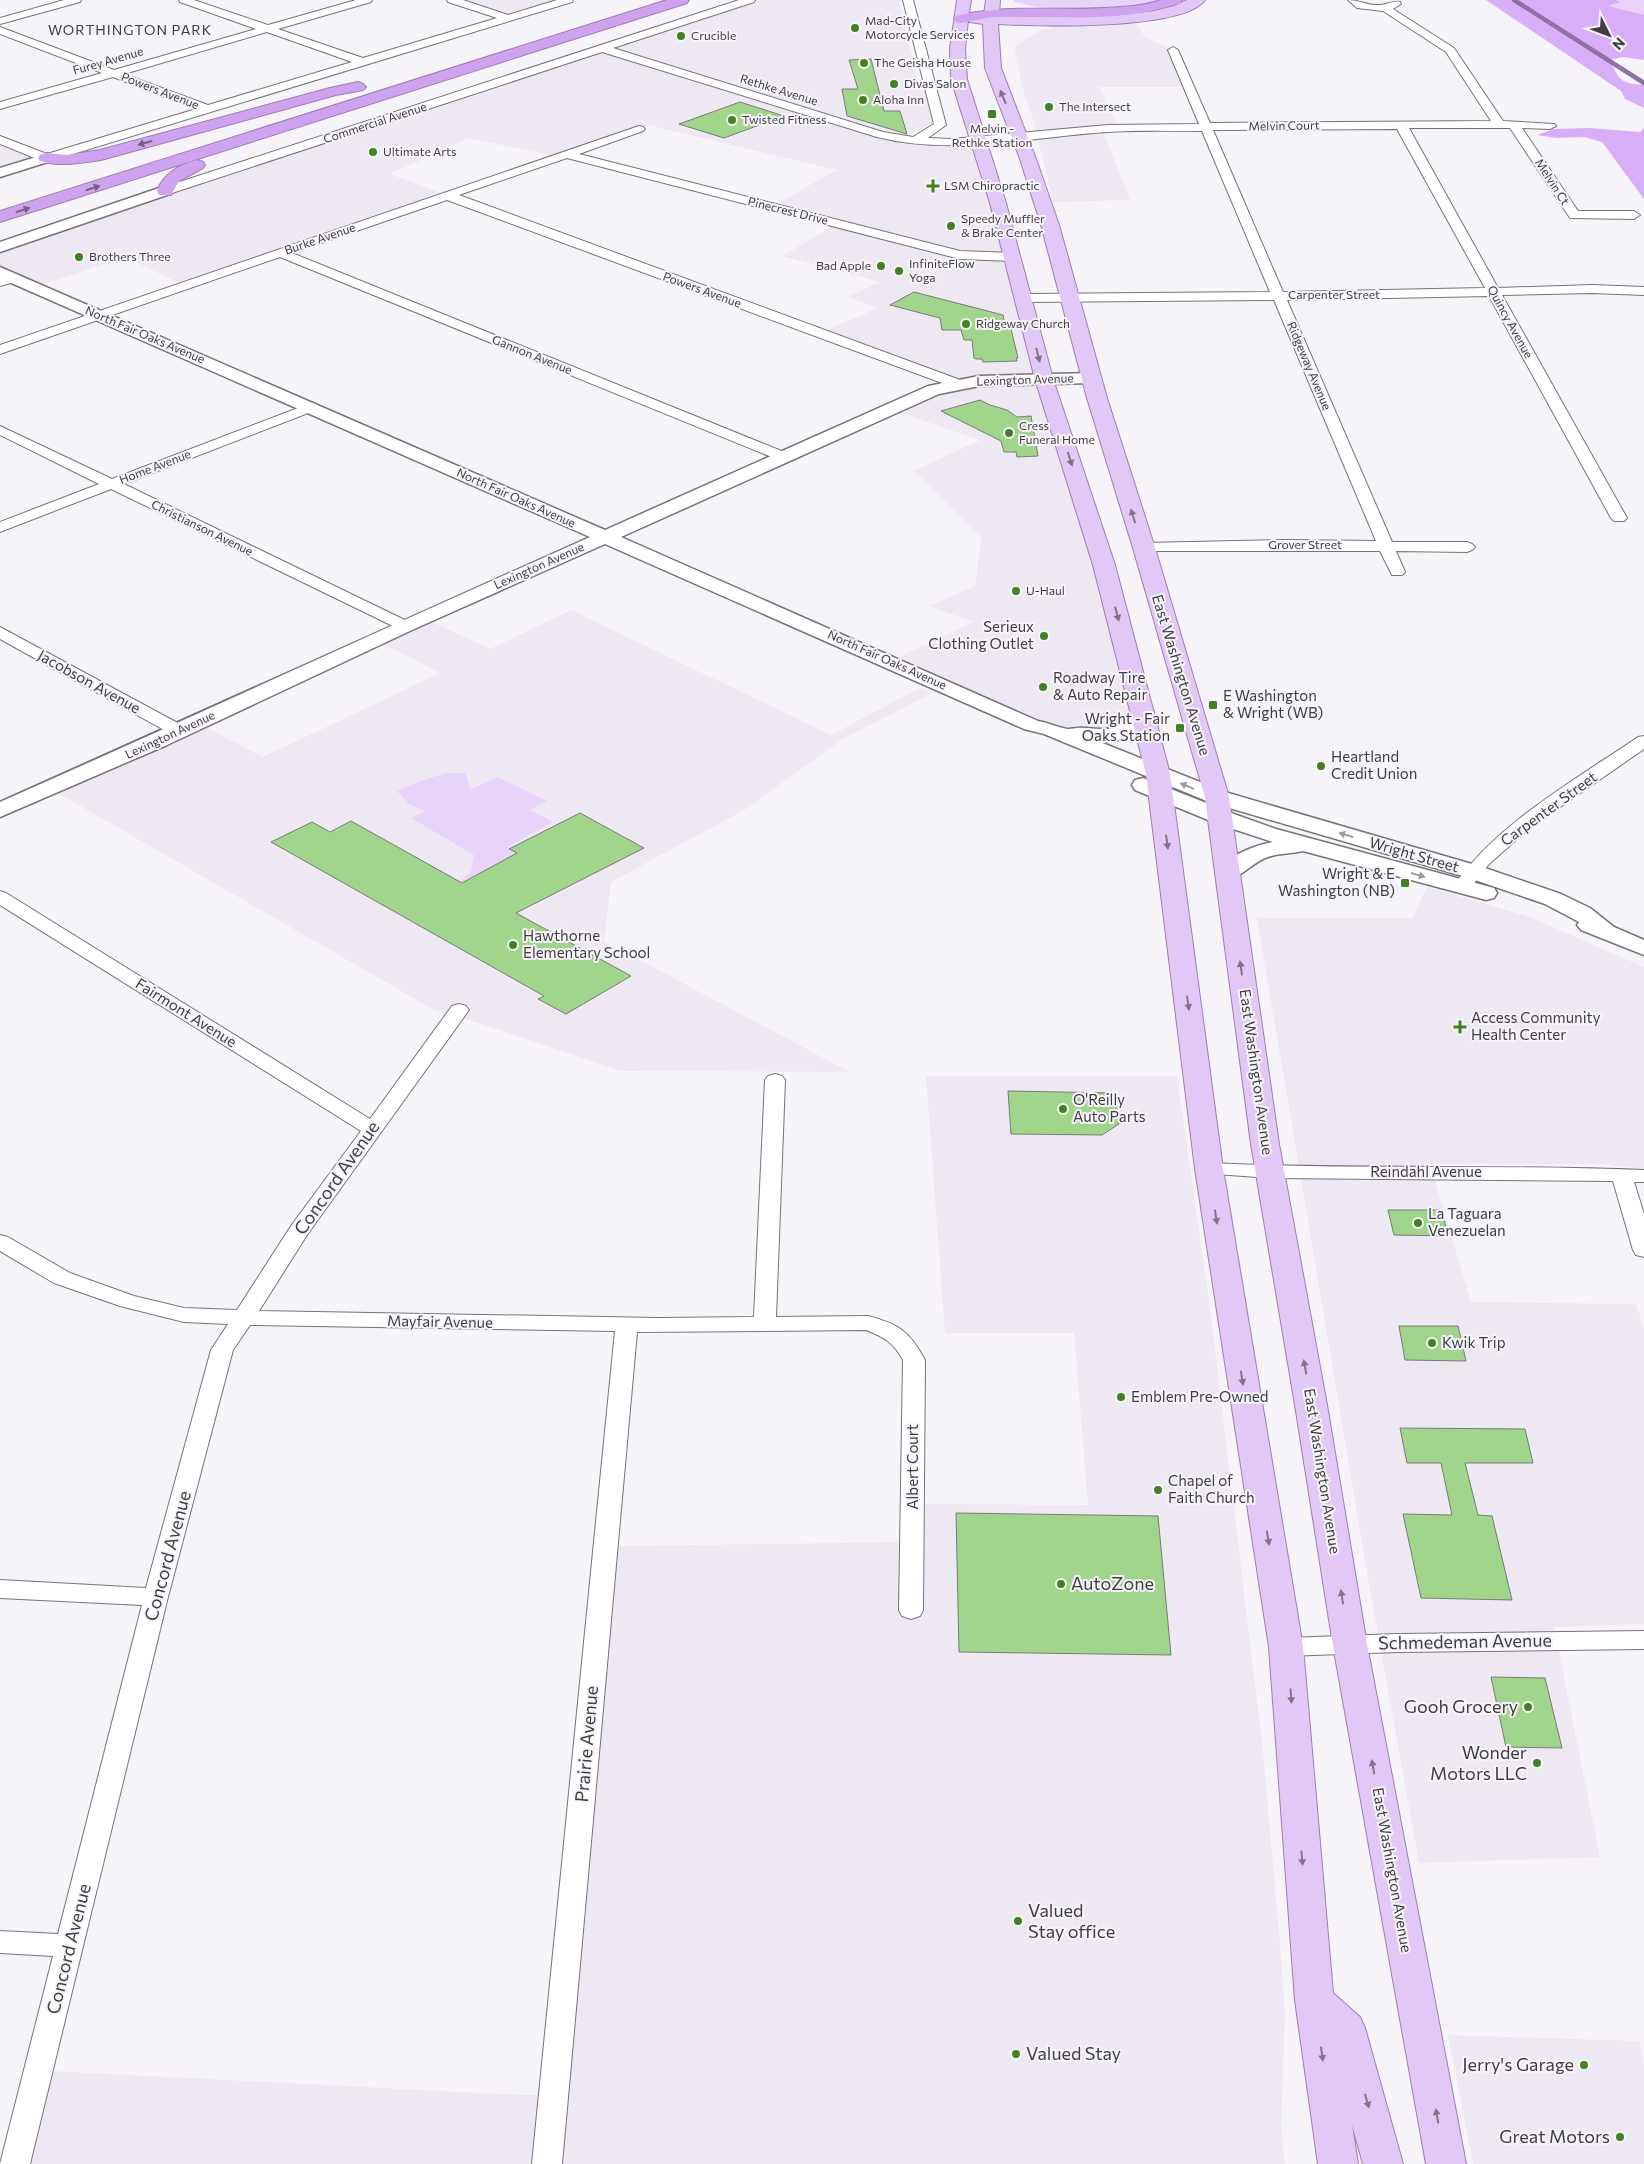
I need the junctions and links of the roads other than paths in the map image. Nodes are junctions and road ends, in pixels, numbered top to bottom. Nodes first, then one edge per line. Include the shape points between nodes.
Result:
1 (76, 0) edge
2 (184, 0) edge
3 (367, 0) edge
4 (452, 0) edge
5 (568, 0) edge
6 (648, 0) edge
7 (682, 0) edge
8 (750, 0) edge
9 (908, 0) edge
10 (964, 0) edge
11 (1175, 0) edge
12 (1198, 0) edge
13 (1353, 0) edge
14 (1395, 0) edge
15 (638, 2) edge
16 (994, 8) edge
17 (1385, 8) junction
18 (508, 18) junction
19 (961, 19) junction
20 (0, 21) edge
21 (267, 29) junction
22 (0, 30) edge
23 (555, 40) junction
24 (604, 49) junction
25 (1173, 50) dead end
26 (363, 62) junction
27 (113, 74) junction
28 (379, 83) junction
29 (0, 106) edge
30 (207, 110) junction
31 (1499, 124) junction
32 (1512, 124) junction
33 (1401, 125) junction
34 (1206, 126) junction
35 (1550, 126) dead end
36 (639, 129) dead end
37 (1019, 137) junction
38 (0, 140) edge
39 (915, 141) junction
40 (979, 141) junction
41 (565, 154) junction
42 (46, 158) junction
43 (0, 173) edge
44 (165, 191) junction
45 (446, 195) junction
46 (0, 201) edge
47 (1634, 215) dead end
48 (0, 217) edge
49 (0, 247) edge
50 (280, 253) junction
51 (1013, 257) junction
52 (4, 277) edge
53 (1494, 291) junction
54 (1644, 291) edge
55 (1278, 294) junction
56 (1070, 297) junction
57 (1024, 298) junction
58 (100, 315) junction
59 (0, 350) edge
60 (1091, 378) junction
61 (1044, 379) junction
62 (958, 384) junction
63 (310, 407) junction
64 (0, 430) edge
65 (784, 457) junction
66 (112, 484) junction
67 (1619, 518) dead end
68 (0, 527) edge
69 (605, 537) junction
70 (1386, 545) junction
71 (1467, 547) dead end
72 (1144, 548) junction
73 (1397, 572) dead end
74 (405, 626) junction
75 (0, 632) edge
76 (1143, 710) junction
77 (1041, 728) junction
78 (179, 731) junction
79 (1644, 741) edge
80 (1159, 784) junction
81 (1218, 808) junction
82 (0, 810) edge
83 (1315, 846) junction
84 (1228, 873) junction
85 (1468, 879) junction
86 (0, 897) edge
87 (1644, 948) edge
88 (459, 1010) dead end
89 (775, 1080) dead end
90 (371, 1130) junction
91 (1209, 1169) junction
92 (1271, 1172) junction
93 (1622, 1176) junction
94 (1644, 1176) edge
95 (0, 1242) edge
96 (1644, 1250) edge
97 (242, 1317) junction
98 (627, 1324) junction
99 (765, 1324) junction
100 (893, 1332) joint
101 (0, 1589) edge
102 (156, 1597) junction
103 (911, 1610) dead end
104 (1644, 1640) edge
105 (1350, 1645) junction
106 (1286, 1647) junction
107 (0, 1942) edge
108 (70, 1946) junction
109 (1314, 2000) junction
110 (15, 2164) edge
111 (547, 2164) edge
112 (1338, 2164) edge
113 (1384, 2164) edge
114 (1446, 2164) edge

1 - 20 street
2 - 21 street
3 - 21 street, Furey Avenue
4 - 18 street
5 - 18 street
6 - 15 highway
7 - 23 highway
8 - 24 street, Commercial Avenue
9 - 39 street via 940,124
10 - 19 main road
11 - 16 highway via 1142,10 1097,13
12 - 16 main road via 1174,11 1122,19 1053,21
13 - 17 street via 1365,7
14 - 17 street via 1395,5
15 - 28 highway
16 - 19 main road
37 -> 16 main road, East Washington Avenue via 991,61 990,33
17 - 31 street via 1450,50
18 - 26 street
19 - 40 main road via 956,64
21 - 26 street
21 - 27 street, Furey Avenue
22 - 27 street, Powers Avenue
23 - 44 highway via 195,166 176,175 167,183
48 -> 23 highway
24 - 39 street, Rethke Avenue via 865,130
24 - 44 street, Commercial Avenue
25 - 34 street, Ridgeway Avenue
26 - 30 street
27 - 29 street, Furey Avenue
27 - 30 street, Powers Avenue
28 -> 42 highway via 335,91 101,155 68,160
28 - 46 highway
30 - 42 street
31 - 32 street, Melvin Court
31 - 33 street, Melvin Court
32 - 35 street, Melvin Court
32 - 47 street, Melvin Ct via 1574,216
33 - 34 street, Melvin Court
33 - 53 street, Quincy Avenue
34 - 37 street, Melvin Court via 1108,128
34 - 55 street, Ridgeway Avenue
36 - 41 street, Burke Avenue
37 - 40 street, Rethke Avenue
37 - 56 main road, East Washington Avenue via 1050,225
38 - 42 street
39 - 40 street, Rethke Avenue
40 - 51 main road
41 - 45 street, Burke Avenue
41 - 51 street, Pinecrest Drive via 960,255
42 - 43 street
44 - 49 street, Commercial Avenue
45 - 50 street, Burke Avenue
45 - 62 street, Powers Avenue
50 - 58 street, Burke Avenue
50 - 65 street, Gannon Avenue
51 - 57 main road
52 - 58 street, North Fair Oaks Avenue
53 - 54 street, Carpenter Street
53 - 55 street, Carpenter Street
53 - 67 street, Quincy Avenue
55 - 56 street, Carpenter Street
55 - 70 street, Ridgeway Avenue
56 - 57 street, Carpenter Street
56 - 60 main road, East Washington Avenue
57 -> 61 main road
58 - 59 street, Burke Avenue
58 - 63 street, North Fair Oaks Avenue
60 - 61 street, Lexington Avenue
72 -> 60 main road, East Washington Avenue
61 - 62 street, Lexington Avenue
61 -> 76 main road via 1104,565
62 - 65 street, Lexington Avenue via 934,390
63 - 66 street, Home Avenue
63 - 69 street, North Fair Oaks Avenue
64 - 66 street, Christianson Avenue
65 - 69 street, Lexington Avenue
66 - 68 street, Home Avenue
66 - 74 street, Christianson Avenue
69 - 74 street, Lexington Avenue
69 - 77 street, North Fair Oaks Avenue
70 - 71 street, Grover Street
70 - 72 street, Grover Street
70 - 73 street, Ridgeway Avenue
72 - 81 main road, East Washington Avenue
74 - 78 street, Lexington Avenue
75 - 78 street, Jacobson Avenue
76 - 77 street via 1134,725 1118,734 1098,736
76 - 80 main road
77 - 80 street, North Fair Oaks Avenue via 1053,739
78 - 82 street, Lexington Avenue
79 - 85 street, Carpenter Street via 1524,824 1483,860
80 - 81 street, North Fair Oaks Avenue
80 -> 91 main road
81 - 83 street, Wright Street
81 - 84 main road, East Washington Avenue
85 -> 81 street, Wright Street
83 - 84 street via 1261,851
83 -> 85 street, Wright Street
92 -> 84 main road, East Washington Avenue
85 - 87 street, Wright Street
86 - 90 street, Fairmont Avenue
88 - 90 street, Concord Avenue
89 - 99 street
90 - 97 street, Concord Avenue
91 - 92 street, Reindahl Avenue
91 -> 106 main road
92 - 93 street, Reindahl Avenue
105 -> 92 main road, East Washington Avenue
93 - 94 street, Reindahl Avenue
93 - 96 street
95 - 97 street, Mayfair Avenue via 62,1278 128,1301 184,1315
97 - 98 street, Mayfair Avenue
97 - 102 street, Concord Avenue via 222,1350
98 - 99 street, Mayfair Avenue
98 - 111 street, Prairie Avenue
99 - 100 street, Mayfair Avenue via 868,1323
100 - 103 street, Albert Court via 904,1340 914,1360
101 - 102 street
102 - 108 street, Concord Avenue
104 - 105 street, Schmedeman Avenue
105 - 106 street, Schmedeman Avenue
114 -> 105 main road, East Washington Avenue
106 -> 109 main road
107 - 108 street
108 - 110 street, Concord Avenue
109 -> 112 main road
109 -> 113 main road via 1346,2028

